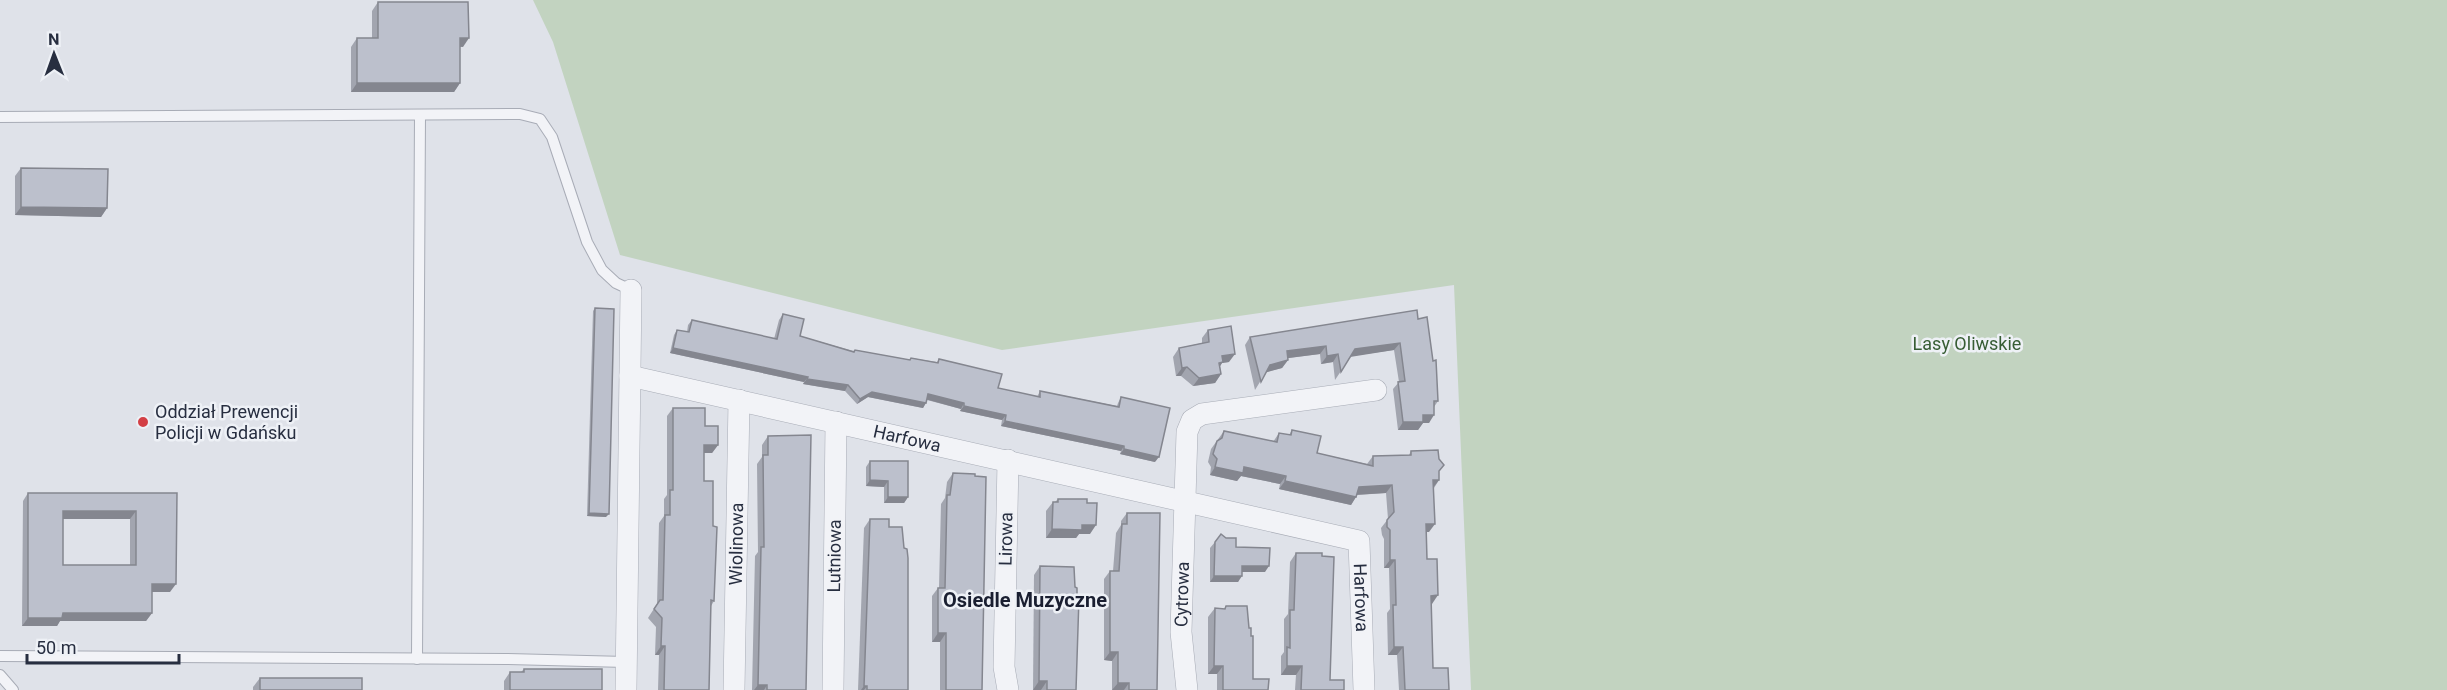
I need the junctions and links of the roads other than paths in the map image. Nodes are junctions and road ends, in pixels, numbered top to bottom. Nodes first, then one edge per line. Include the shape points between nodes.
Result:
1 (420, 115) junction
2 (0, 117) edge
3 (632, 290) joint
4 (630, 376) junction
5 (1376, 390) dead end
6 (739, 400) junction
7 (836, 422) junction
8 (1008, 460) junction
9 (1184, 500) junction
10 (0, 656) edge
11 (417, 659) junction
12 (626, 662) junction
13 (0, 675) edge
14 (13, 690) edge
15 (626, 690) edge
16 (734, 690) edge
17 (833, 690) edge
18 (1008, 690) edge
19 (1187, 690) edge
20 (1364, 690) edge

1 - 2 lane
1 - 3 lane via 520,114 540,119 552,137 587,242 602,270 616,283
1 - 11 lane
3 - 4 street
4 - 6 street, Harfowa
4 - 12 street
5 - 9 street via 1202,414 1192,420 1187,432
6 - 7 street, Harfowa
6 - 16 street, Wiolinowa
7 - 8 street, Harfowa
7 - 17 street, Lutniowa
8 - 9 street, Harfowa
8 - 18 street, Lirowa via 1004,667
9 - 19 street, Cytrowa via 1181,632
9 - 20 street, Harfowa via 1359,541
10 - 11 lane
11 - 12 lane
12 - 15 street
13 - 14 lane

